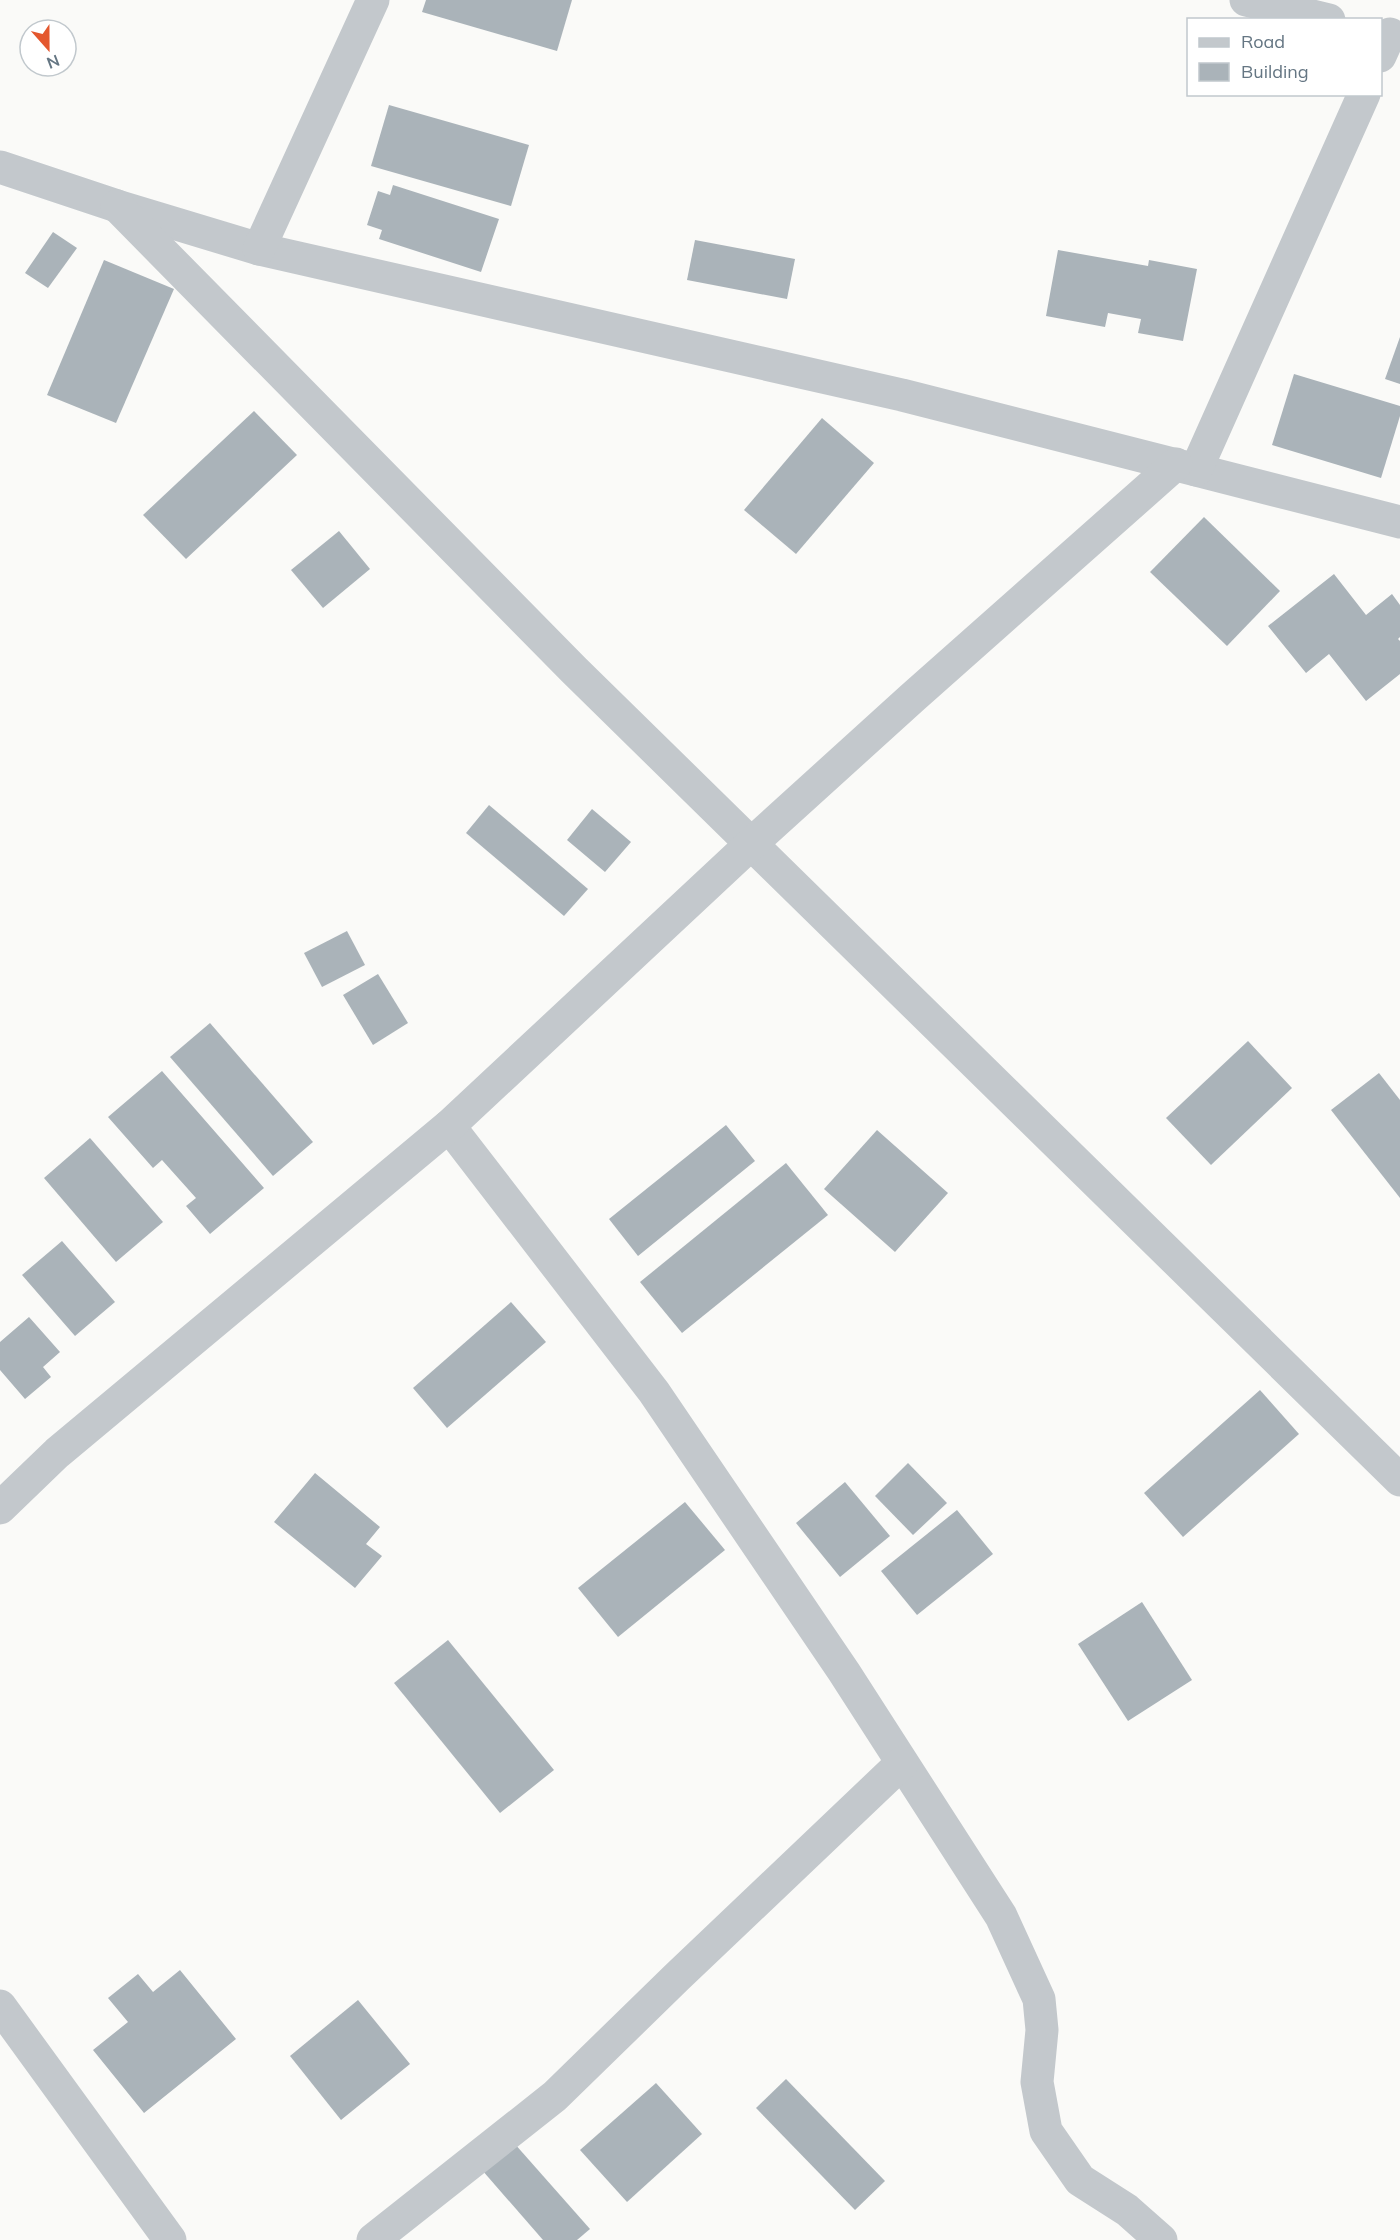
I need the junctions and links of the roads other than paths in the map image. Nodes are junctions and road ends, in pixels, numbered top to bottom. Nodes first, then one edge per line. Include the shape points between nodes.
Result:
1 (373, 0) edge
2 (1246, 0) edge
3 (1321, 18) edge
4 (1363, 96) edge
5 (0, 167) edge
6 (117, 206) junction
7 (259, 249) junction
8 (1186, 467) junction
9 (1400, 522) edge
10 (751, 844) junction
11 (449, 1126) junction
12 (1400, 1480) edge
13 (0, 1508) edge
14 (902, 1762) junction
15 (0, 2006) edge
16 (170, 2240) edge
17 (373, 2240) edge
18 (1161, 2240) edge

1 - 7 street
2 - 3 street
4 - 8 street
5 - 6 street
6 - 7 street
6 - 10 street
7 - 8 street via 902,395
8 - 9 street
8 - 10 street via 912,698
10 - 11 street
10 - 12 street
11 - 13 street via 57,1453
11 - 14 street via 654,1392
14 - 17 street via 555,2096
14 - 18 street via 1001,1916 1039,1999 1042,2030 1038,2082 1046,2131 1080,2180 1127,2210
15 - 16 street

